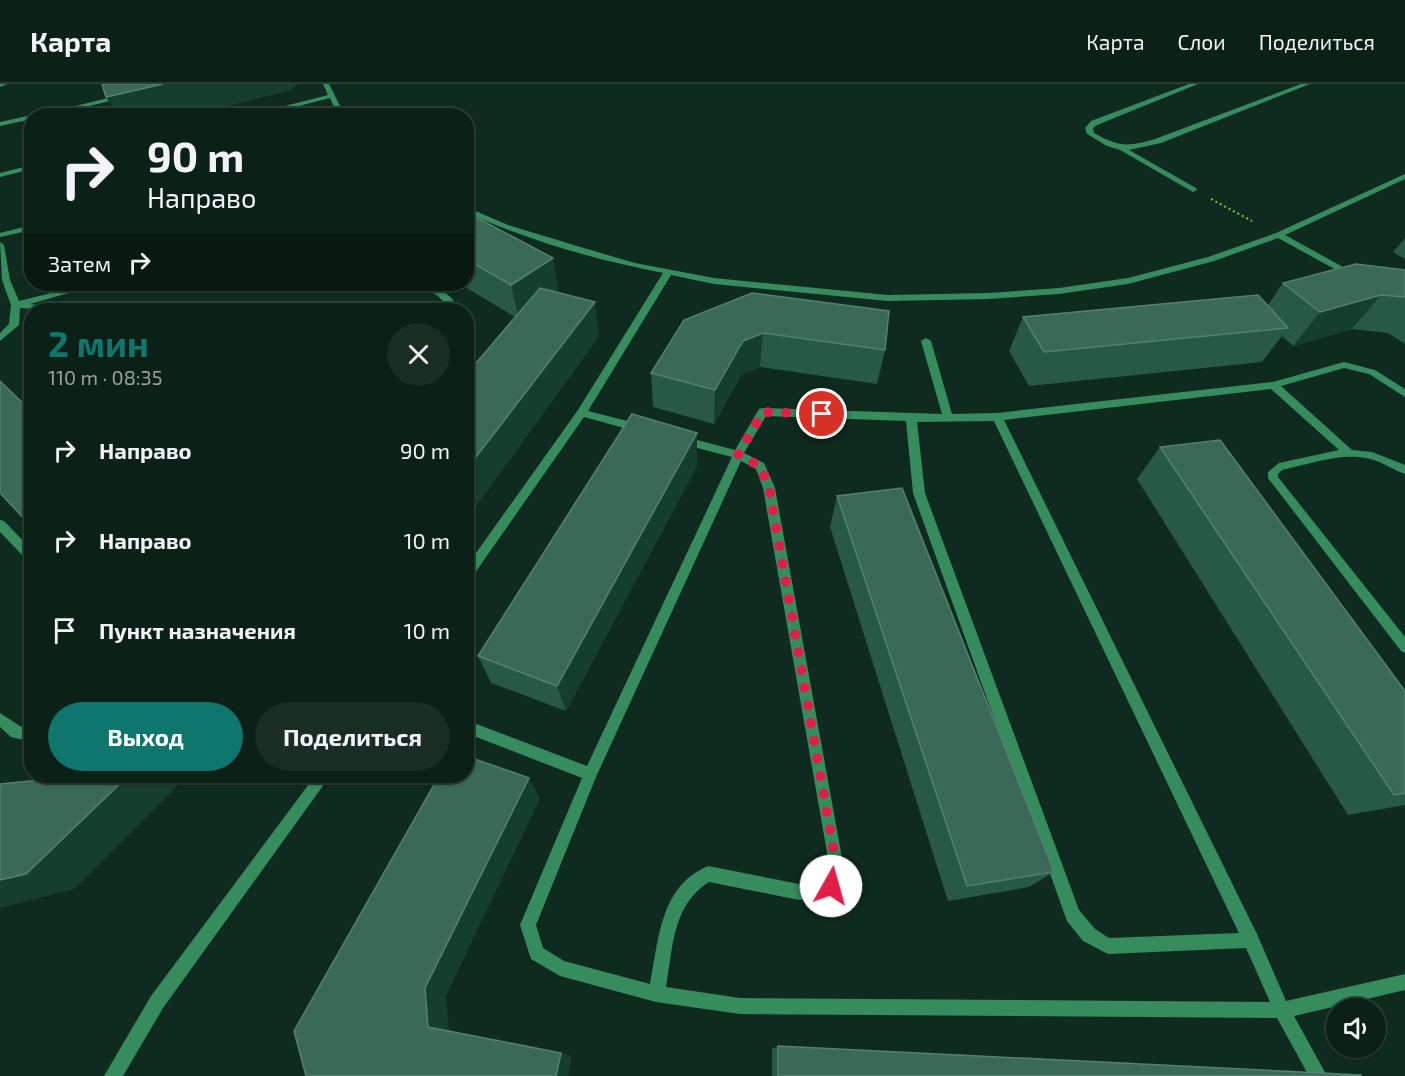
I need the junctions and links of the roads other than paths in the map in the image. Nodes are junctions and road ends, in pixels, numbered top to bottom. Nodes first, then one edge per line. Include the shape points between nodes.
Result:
1 (326, 84) edge
2 (1195, 84) edge
3 (1307, 84) edge
4 (130, 94) edge
5 (331, 96) junction
6 (71, 108) edge
7 (282, 108) edge
8 (338, 108) edge
9 (24, 119) edge
10 (0, 124) edge
11 (1123, 150) junction
12 (24, 169) edge
13 (0, 175) edge
14 (1405, 176) edge
15 (1193, 190) road end
16 (474, 212) edge
17 (24, 229) edge
18 (0, 235) edge
19 (1279, 236) junction
20 (0, 245) edge
21 (668, 273) junction
22 (1363, 282) edge
23 (69, 291) edge
24 (435, 291) edge
25 (450, 303) edge
26 (16, 305) junction
27 (24, 306) edge
28 (0, 338) edge
29 (926, 341) dead end
30 (1272, 385) junction
31 (1405, 394) edge
32 (582, 413) junction
33 (997, 417) junction
34 (911, 418) junction
35 (948, 418) junction
36 (649, 431) edge
37 (671, 437) edge
38 (1348, 452) junction
39 (738, 455) junction
40 (1405, 471) edge
41 (0, 524) edge
42 (24, 550) edge
43 (474, 566) edge
44 (1405, 647) edge
45 (0, 719) edge
46 (474, 729) edge
47 (24, 734) edge
48 (590, 774) junction
49 (319, 783) edge
50 (1251, 940) junction
51 (1405, 982) edge
52 (656, 994) junction
53 (1282, 1010) junction
54 (113, 1076) edge
55 (1318, 1076) edge

1 - 5 lane
2 - 11 lane via 1089,128 1091,134
3 - 11 lane via 1158,141
4 - 6 lane
5 - 7 lane
5 - 8 lane
9 - 10 lane
11 - 15 lane
12 - 13 lane
14 - 19 lane
16 - 21 lane via 505,227
17 - 18 lane
19 - 21 lane via 1128,281 999,295 888,298
19 - 22 lane
20 - 26 lane via 6,280
21 - 32 lane
23 - 26 lane
24 - 25 lane
26 - 27 lane
26 - 28 lane via 14,325
29 - 35 lane
30 - 31 lane via 1344,365 1372,372
30 - 33 lane
30 - 38 lane
32 - 36 lane
32 - 43 lane
33 - 35 lane
33 - 50 lane
34 - 35 lane
34 - 39 lane via 763,412
34 - 50 lane via 919,493 1073,915 1089,935 1108,946
37 - 39 lane
38 - 40 lane via 1387,460
38 - 44 lane via 1279,467 1273,478
39 - 48 lane
39 - 52 lane via 760,466 769,488 835,858 831,886 799,892 708,874 690,885 672,912
41 - 42 lane
45 - 47 lane
46 - 48 lane
48 - 52 lane via 528,924 537,953 560,968
49 - 54 lane via 157,1002
50 - 53 lane
51 - 53 lane
52 - 53 lane via 740,1006
53 - 55 lane

